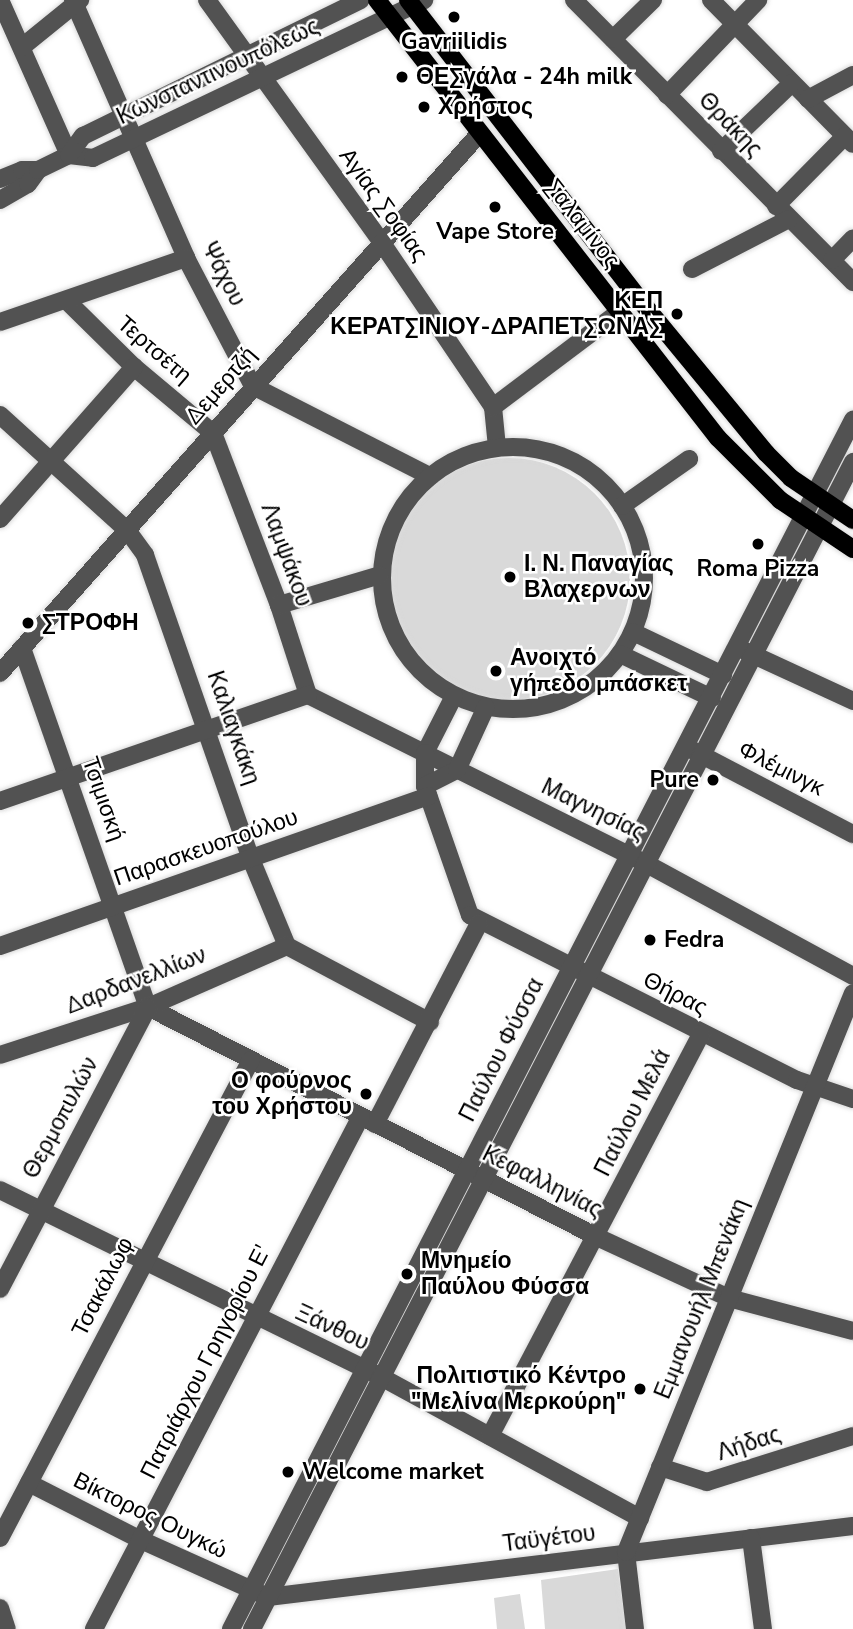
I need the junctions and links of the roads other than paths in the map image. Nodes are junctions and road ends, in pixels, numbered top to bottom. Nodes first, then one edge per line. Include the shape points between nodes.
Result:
1 (207, 0) edge
2 (361, 0) edge
3 (377, 0) edge
4 (574, 0) edge
5 (653, 0) edge
6 (711, 0) edge
7 (758, 0) edge
8 (0, 1) edge
9 (76, 1) edge
10 (415, 2) edge
11 (390, 17) junction
12 (735, 24) junction
13 (613, 39) junction
14 (22, 47) junction
15 (245, 57) junction
16 (853, 75) edge
17 (260, 79) junction
18 (792, 83) junction
19 (667, 95) junction
20 (808, 99) junction
21 (125, 114) junction
22 (480, 133) junction
23 (135, 138) junction
24 (849, 140) edge
25 (721, 151) junction
26 (69, 155) junction
27 (38, 170) junction
28 (0, 179) edge
29 (0, 200) edge
30 (783, 212) junction
31 (853, 238) edge
32 (382, 243) junction
33 (186, 258) junction
34 (832, 260) junction
35 (692, 269) dead end
36 (853, 282) edge
37 (66, 300) junction
38 (619, 312) junction
39 (0, 322) edge
40 (134, 367) junction
41 (253, 386) junction
42 (493, 407) junction
43 (0, 415) edge
44 (853, 420) edge
45 (213, 433) junction
46 (497, 447) junction
47 (689, 459) dead end
48 (51, 460) junction
49 (853, 462) edge
50 (430, 476) junction
51 (817, 495) junction
52 (832, 505) junction
53 (622, 506) junction
54 (807, 518) junction
55 (0, 519) edge
56 (853, 520) edge
57 (822, 528) junction
58 (127, 530) junction
59 (853, 549) edge
60 (380, 575) junction
61 (279, 605) junction
62 (633, 632) junction
63 (0, 644) edge
64 (746, 652) junction
65 (18, 653) junction
66 (620, 654) junction
67 (0, 673) edge
68 (723, 675) junction
69 (308, 695) junction
70 (454, 696) junction
71 (712, 698) junction
72 (853, 701) edge
73 (486, 708) junction
74 (208, 727) junction
75 (686, 747) junction
76 (425, 753) junction
77 (702, 756) junction
78 (457, 770) junction
79 (69, 776) junction
80 (427, 791) junction
81 (0, 801) edge
82 (853, 834) edge
83 (251, 859) junction
84 (638, 859) junction
85 (114, 907) junction
86 (479, 923) junction
87 (0, 946) edge
88 (287, 946) junction
89 (579, 973) junction
90 (853, 976) edge
91 (853, 993) edge
92 (148, 1007) junction
93 (430, 1022) junction
94 (701, 1034) junction
95 (0, 1055) edge
96 (251, 1060) junction
97 (814, 1088) junction
98 (853, 1099) edge
99 (368, 1120) junction
100 (468, 1172) junction
101 (486, 1181) junction
102 (0, 1190) edge
103 (41, 1210) junction
104 (597, 1237) junction
105 (144, 1261) junction
106 (0, 1289) edge
107 (729, 1298) junction
108 (255, 1319) junction
109 (853, 1331) edge
110 (366, 1371) junction
111 (383, 1378) junction
112 (490, 1436) junction
113 (853, 1436) edge
114 (660, 1467) junction
115 (29, 1483) junction
116 (640, 1518) junction
117 (853, 1526) edge
118 (0, 1538) edge
119 (751, 1538) junction
120 (141, 1541) junction
121 (625, 1552) junction
122 (250, 1591) junction
123 (268, 1597) junction
124 (0, 1608) edge
125 (7, 1629) edge
126 (94, 1629) edge
127 (231, 1629) edge
128 (252, 1629) edge
129 (635, 1629) edge
130 (763, 1629) edge

1 - 15 street, Αγίας Σοφίας
2 - 15 street, Κωνσταντινουπόλεως
3 - 11 main road, Σαλαμίνος
4 - 13 street, Θράκης
5 - 13 street
6 - 12 street
7 - 12 street
8 - 14 street
9 - 14 street
9 - 21 street, Ψάχου
10 - 11 street, Κωνσταντινουπόλεως
10 - 51 main road, Σαλαμίνος via 738,420 776,464
11 - 17 street, Κωνσταντινουπόλεως
11 - 22 main road, Σαλαμίνος
12 - 18 street
12 - 19 street
13 - 19 street, Θράκης
14 - 26 street
15 - 17 street, Αγίας Σοφίας
15 - 21 street, Κωνσταντινουπόλεως
16 - 20 street
17 - 23 street, Κωνσταντινουπόλεως
17 - 32 street, Αγίας Σοφίας
18 - 20 street
18 - 25 street
19 - 25 street, Θράκης
20 - 24 street
21 - 23 street, Ψάχου
21 - 26 street, Κωνσταντινουπόλεως via 83,136
22 - 32 street, Δεμερτζή
22 - 38 main road, Σαλαμίνος
23 - 26 street, Κωνσταντινουπόλεως via 93,158
23 - 33 street, Ψάχου
24 - 30 street
25 - 30 street, Θράκης
26 - 27 street, Κωνσταντινουπόλεως
27 - 28 street, Κωνσταντινουπόλεως via 22,170
27 - 29 street, Κωνσταντινουπόλεως via 28,184
30 - 34 street, Θράκης
30 - 35 street
31 - 34 street
32 - 41 street, Δεμερτζή
32 - 42 street, Αγίας Σοφίας
33 - 37 street
33 - 41 street, Ψάχου
34 - 36 street, Θράκης
37 - 39 street
37 - 40 street, Τερτσέτη
38 - 42 street
38 - 54 main road, Σαλαμίνος via 726,447 762,485
40 - 45 street, Τερτσέτη
40 - 48 street
41 - 45 street, Δεμερτζή
41 - 50 street
42 - 46 street, Αγίας Σοφίας
43 - 48 street, Καλιαγκάκη
44 - 51 street, Παύλου Φύσσα
45 - 58 street, Δεμερτζή
45 - 61 street, Λαμψάκου
46 - 50 street via 471,453
46 - 53 street via 533,448 568,459 599,479
47 - 53 street
48 - 55 street
48 - 58 street, Καλιαγκάκη
49 - 52 street, Παύλου Φύσσα
50 - 60 street via 402,506 386,539
51 - 52 main road, Σαλαμίνος
51 - 54 street, Παύλου Φύσσα
52 - 56 main road, Σαλαμίνος
52 - 57 street, Παύλου Φύσσα
53 - 62 street via 637,535 644,568 642,601
54 - 57 main road, Σαλαμίνος
54 - 64 street, Παύλου Φύσσα
57 - 59 main road, Σαλαμίνος
57 - 64 street, Παύλου Φύσσα
58 - 65 street, Δεμερτζή
58 - 74 street, Καλιαγκάκη via 145,555
60 - 61 street
60 - 70 street via 383,603 406,656
61 - 69 street, Λαμψάκου
62 - 66 street
62 - 68 street
63 - 65 street
64 - 68 street, Παύλου Φύσσα
64 - 72 street
64 - 77 street, Παύλου Φύσσα
65 - 67 street, Δεμερτζή
65 - 79 street, Τσιμισκή
66 - 71 street
66 - 73 street via 599,678 573,696 544,706
68 - 71 street, Παύλου Φύσσα
69 - 74 street
69 - 76 street, Μαγνησίας
70 - 73 street
70 - 76 street
71 - 75 street, Παύλου Φύσσα
73 - 78 street
74 - 79 street
74 - 83 street, Καλιαγκάκη
75 - 77 street, Φλέμινγκ
75 - 84 street, Παύλου Φύσσα
76 - 78 street, Μαγνησίας
76 - 80 street
77 - 82 street, Φλέμινγκ
77 - 84 street, Παύλου Φύσσα
78 - 80 street, Παρασκευοπούλου
78 - 84 street, Μαγνησίας
79 - 81 street
79 - 85 street, Τσιμισκή
80 - 83 street, Παρασκευοπούλου
80 - 86 street via 465,908
83 - 85 street, Παρασκευοπούλου
83 - 88 street, Καλιαγκάκη
84 - 89 street, Παύλου Φύσσα
84 - 90 street, Μαγνησίας
85 - 87 street, Παρασκευοπούλου
85 - 92 street, Τσιμισκή
86 - 89 street, Θήρας
86 - 93 street, Πατριάρχου Γρηγορίου Ε'
88 - 92 street, Δαρδανελλίων
88 - 93 street
89 - 94 street, Θήρας
89 - 100 street, Παύλου Φύσσα
89 - 101 street, Παύλου Φύσσα
91 - 97 street, Εμμανουήλ Μπενάκη
92 - 95 street, Δαρδανελλίων
92 - 96 street, Κεφαλληνίας
92 - 103 street, Θερμοπυλών
93 - 99 street, Πατριάρχου Γρηγορίου Ε'
94 - 97 street, Θήρας
94 - 104 street, Παύλου Μελά
96 - 99 street, Κεφαλληνίας
96 - 105 street, Τσακάλωφ
97 - 98 street, Θήρας
97 - 107 street, Εμμανουήλ Μπενάκη
99 - 100 street, Κεφαλληνίας
99 - 108 street, Πατριάρχου Γρηγορίου Ε'
100 - 101 street, Κεφαλληνίας
100 - 110 street, Παύλου Φύσσα
101 - 104 street, Κεφαλληνίας
101 - 111 street, Παύλου Φύσσα
102 - 103 street, Ξάνθου
103 - 105 street, Ξάνθου
103 - 106 street, Θερμοπυλών
104 - 107 street, Κεφαλληνίας
104 - 112 street, Παύλου Μελά
105 - 108 street, Ξάνθου
105 - 115 street, Τσακάλωφ
107 - 109 street, Κεφαλληνίας
107 - 114 street, Εμμανουήλ Μπενάκη
108 - 110 street, Ξάνθου
108 - 120 street, Πατριάρχου Γρηγορίου Ε'
110 - 111 street, Ξάνθου
110 - 122 street, Παύλου Φύσσα
111 - 112 street, Ξάνθου
111 - 123 street, Παύλου Φύσσα
112 - 116 street, Ξάνθου
113 - 114 street, Λήδας via 707,1482
114 - 116 street, Εμμανουήλ Μπενάκη
115 - 118 street, Τσακάλωφ
115 - 120 street, Βίκτορος Ουγκώ
116 - 121 street, Εμμανουήλ Μπενάκη
117 - 119 street, Ταϋγέτου
119 - 121 street, Ταϋγέτου
119 - 130 street
120 - 122 street, Βίκτορος Ουγκώ
120 - 126 street, Πατριάρχου Γρηγορίου Ε'
121 - 123 street, Ταϋγέτου
121 - 129 street
122 - 123 street, Ταϋγέτου
122 - 127 street, Παύλου Φύσσα
123 - 128 street, Παύλου Φύσσα
124 - 125 street

